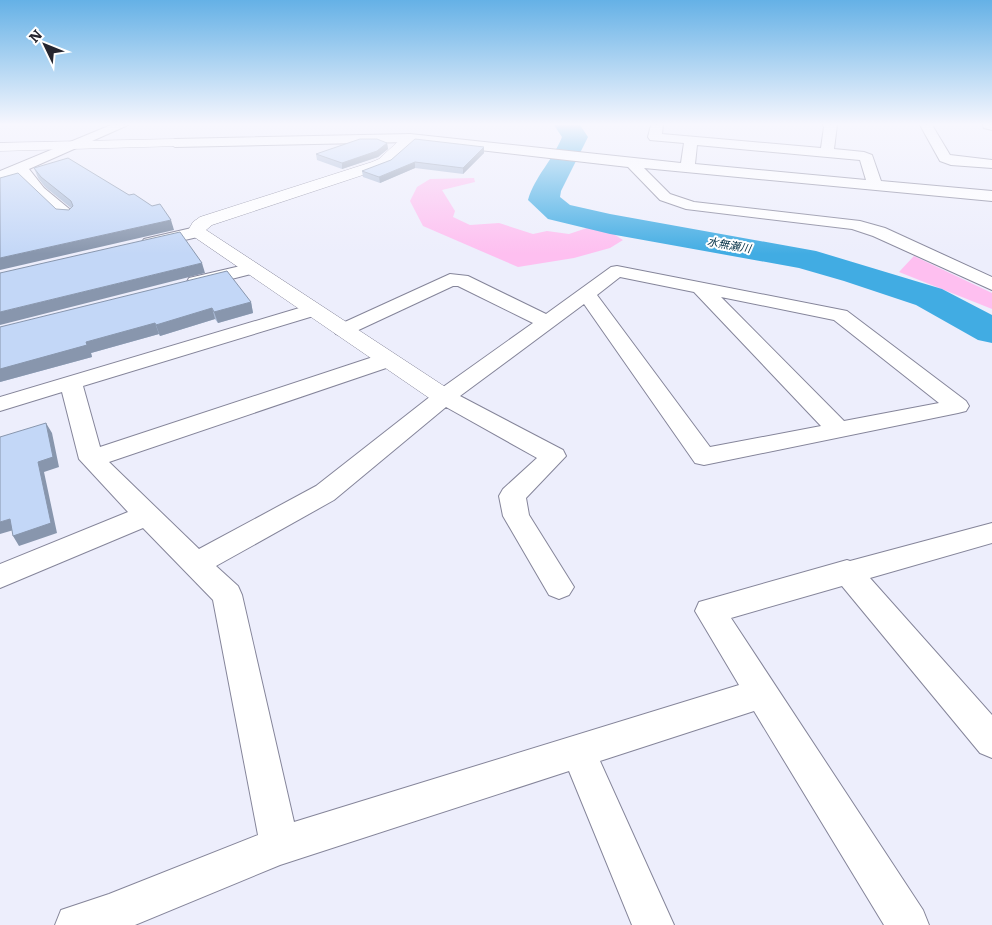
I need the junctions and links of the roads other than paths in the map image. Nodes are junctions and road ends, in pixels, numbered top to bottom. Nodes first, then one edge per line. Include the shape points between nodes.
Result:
1 (17, 168) edge
2 (20, 168) edge
3 (368, 168) edge
4 (636, 168) edge
5 (690, 168) edge
6 (869, 168) edge
7 (0, 176) edge
8 (875, 185) junction
9 (992, 196) edge
10 (66, 215) edge
11 (196, 232) junction
12 (131, 247) edge
13 (249, 269) junction
14 (992, 284) edge
15 (182, 286) edge
16 (698, 286) junction
17 (586, 293) junction
18 (313, 310) junction
19 (545, 322) junction
20 (343, 330) junction
21 (387, 360) junction
22 (71, 382) junction
23 (444, 397) junction
24 (0, 404) edge
25 (839, 430) junction
26 (90, 459) junction
27 (148, 516) junction
28 (992, 533) edge
29 (196, 564) junction
30 (847, 571) junction
31 (0, 576) edge
32 (559, 587) dead end
33 (762, 693) junction
34 (986, 726) edge
35 (578, 751) junction
36 (280, 846) junction
37 (98, 922) edge
38 (653, 925) edge
39 (908, 925) edge

1 - 7 street
2 - 10 street
3 - 11 street via 206,221
4 - 14 street via 665,197 692,206 854,224 879,232
5 - 8 street
6 - 8 street
8 - 9 street
11 - 12 street
11 - 13 street
13 - 15 street
13 - 18 street
16 - 17 street via 617,271
16 - 25 street
16 - 25 street via 840,315 958,406
17 - 19 street
17 - 25 street via 704,457
18 - 20 street
18 - 22 street
19 - 20 street via 461,280 450,280
19 - 23 street
20 - 21 street
21 - 23 street
21 - 26 street
22 - 24 street
22 - 26 street
23 - 29 street via 325,493
23 - 32 street via 554,456 512,496 516,516
26 - 27 street
27 - 29 street
27 - 31 street
28 - 30 street
29 - 36 street via 227,595
30 - 33 street via 710,611
30 - 34 street
33 - 35 street
33 - 39 street
35 - 36 street
35 - 38 street
36 - 37 street

